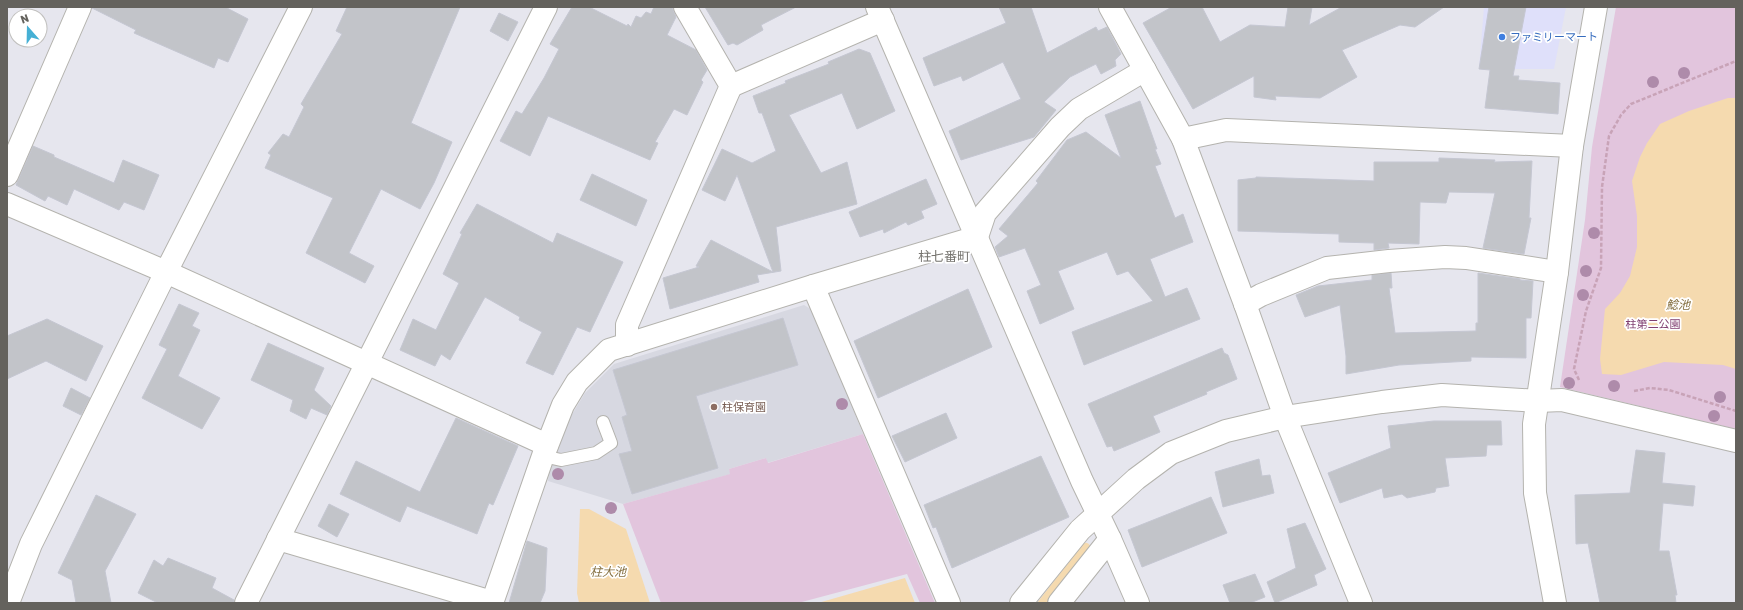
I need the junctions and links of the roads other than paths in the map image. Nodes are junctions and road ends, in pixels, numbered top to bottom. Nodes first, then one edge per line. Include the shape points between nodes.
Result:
1 (80, 7) edge
2 (301, 7) edge
3 (546, 7) edge
4 (685, 7) edge
5 (1110, 7) edge
6 (1596, 7) edge
7 (880, 13) edge
8 (1145, 70) junction
9 (731, 86) junction
10 (1182, 139) junction
11 (1572, 146) junction
12 (7, 175) edge
13 (7, 204) edge
14 (977, 237) junction
15 (166, 272) junction
16 (1557, 272) junction
17 (813, 286) junction
18 (1245, 304) junction
19 (627, 345) junction
20 (366, 364) junction
21 (1538, 401) junction
22 (1285, 417) junction
23 (604, 422) dead end
24 (1736, 441) edge
25 (545, 451) junction
26 (1098, 513) junction
27 (278, 539) junction
28 (1110, 540) junction
29 (492, 602) edge
30 (8, 603) edge
31 (246, 603) edge
32 (949, 603) edge
33 (1021, 603) edge
34 (1059, 603) edge
35 (1138, 603) edge
36 (1361, 603) edge
37 (1555, 603) edge

1 - 12 street
2 - 15 street
3 - 20 street
4 - 9 street
5 - 8 street
6 - 11 street
7 - 9 street
7 - 14 street
8 - 10 street
8 - 14 street via 1079,109 1060,127 985,213
9 - 19 street via 627,325
10 - 11 street via 1226,130
10 - 18 street
11 - 16 street
13 - 15 street
14 - 17 street
14 - 26 street
15 - 20 street
15 - 30 street via 31,544
16 - 18 street via 1466,258 1389,261 1327,268
16 - 21 street
17 - 19 street
17 - 32 street
18 - 22 street
19 - 25 street via 609,350 577,382 563,405
20 - 25 street
20 - 27 street
21 - 22 street via 1442,395
21 - 24 street via 1562,400
21 - 37 street via 1534,424 1535,493
22 - 26 street via 1226,431 1171,453 1136,478
22 - 36 street
23 - 25 lane via 611,443 596,453 561,460
25 - 29 street
26 - 28 street
26 - 33 street via 1080,530
27 - 29 street
27 - 31 street
28 - 34 street
28 - 35 street

